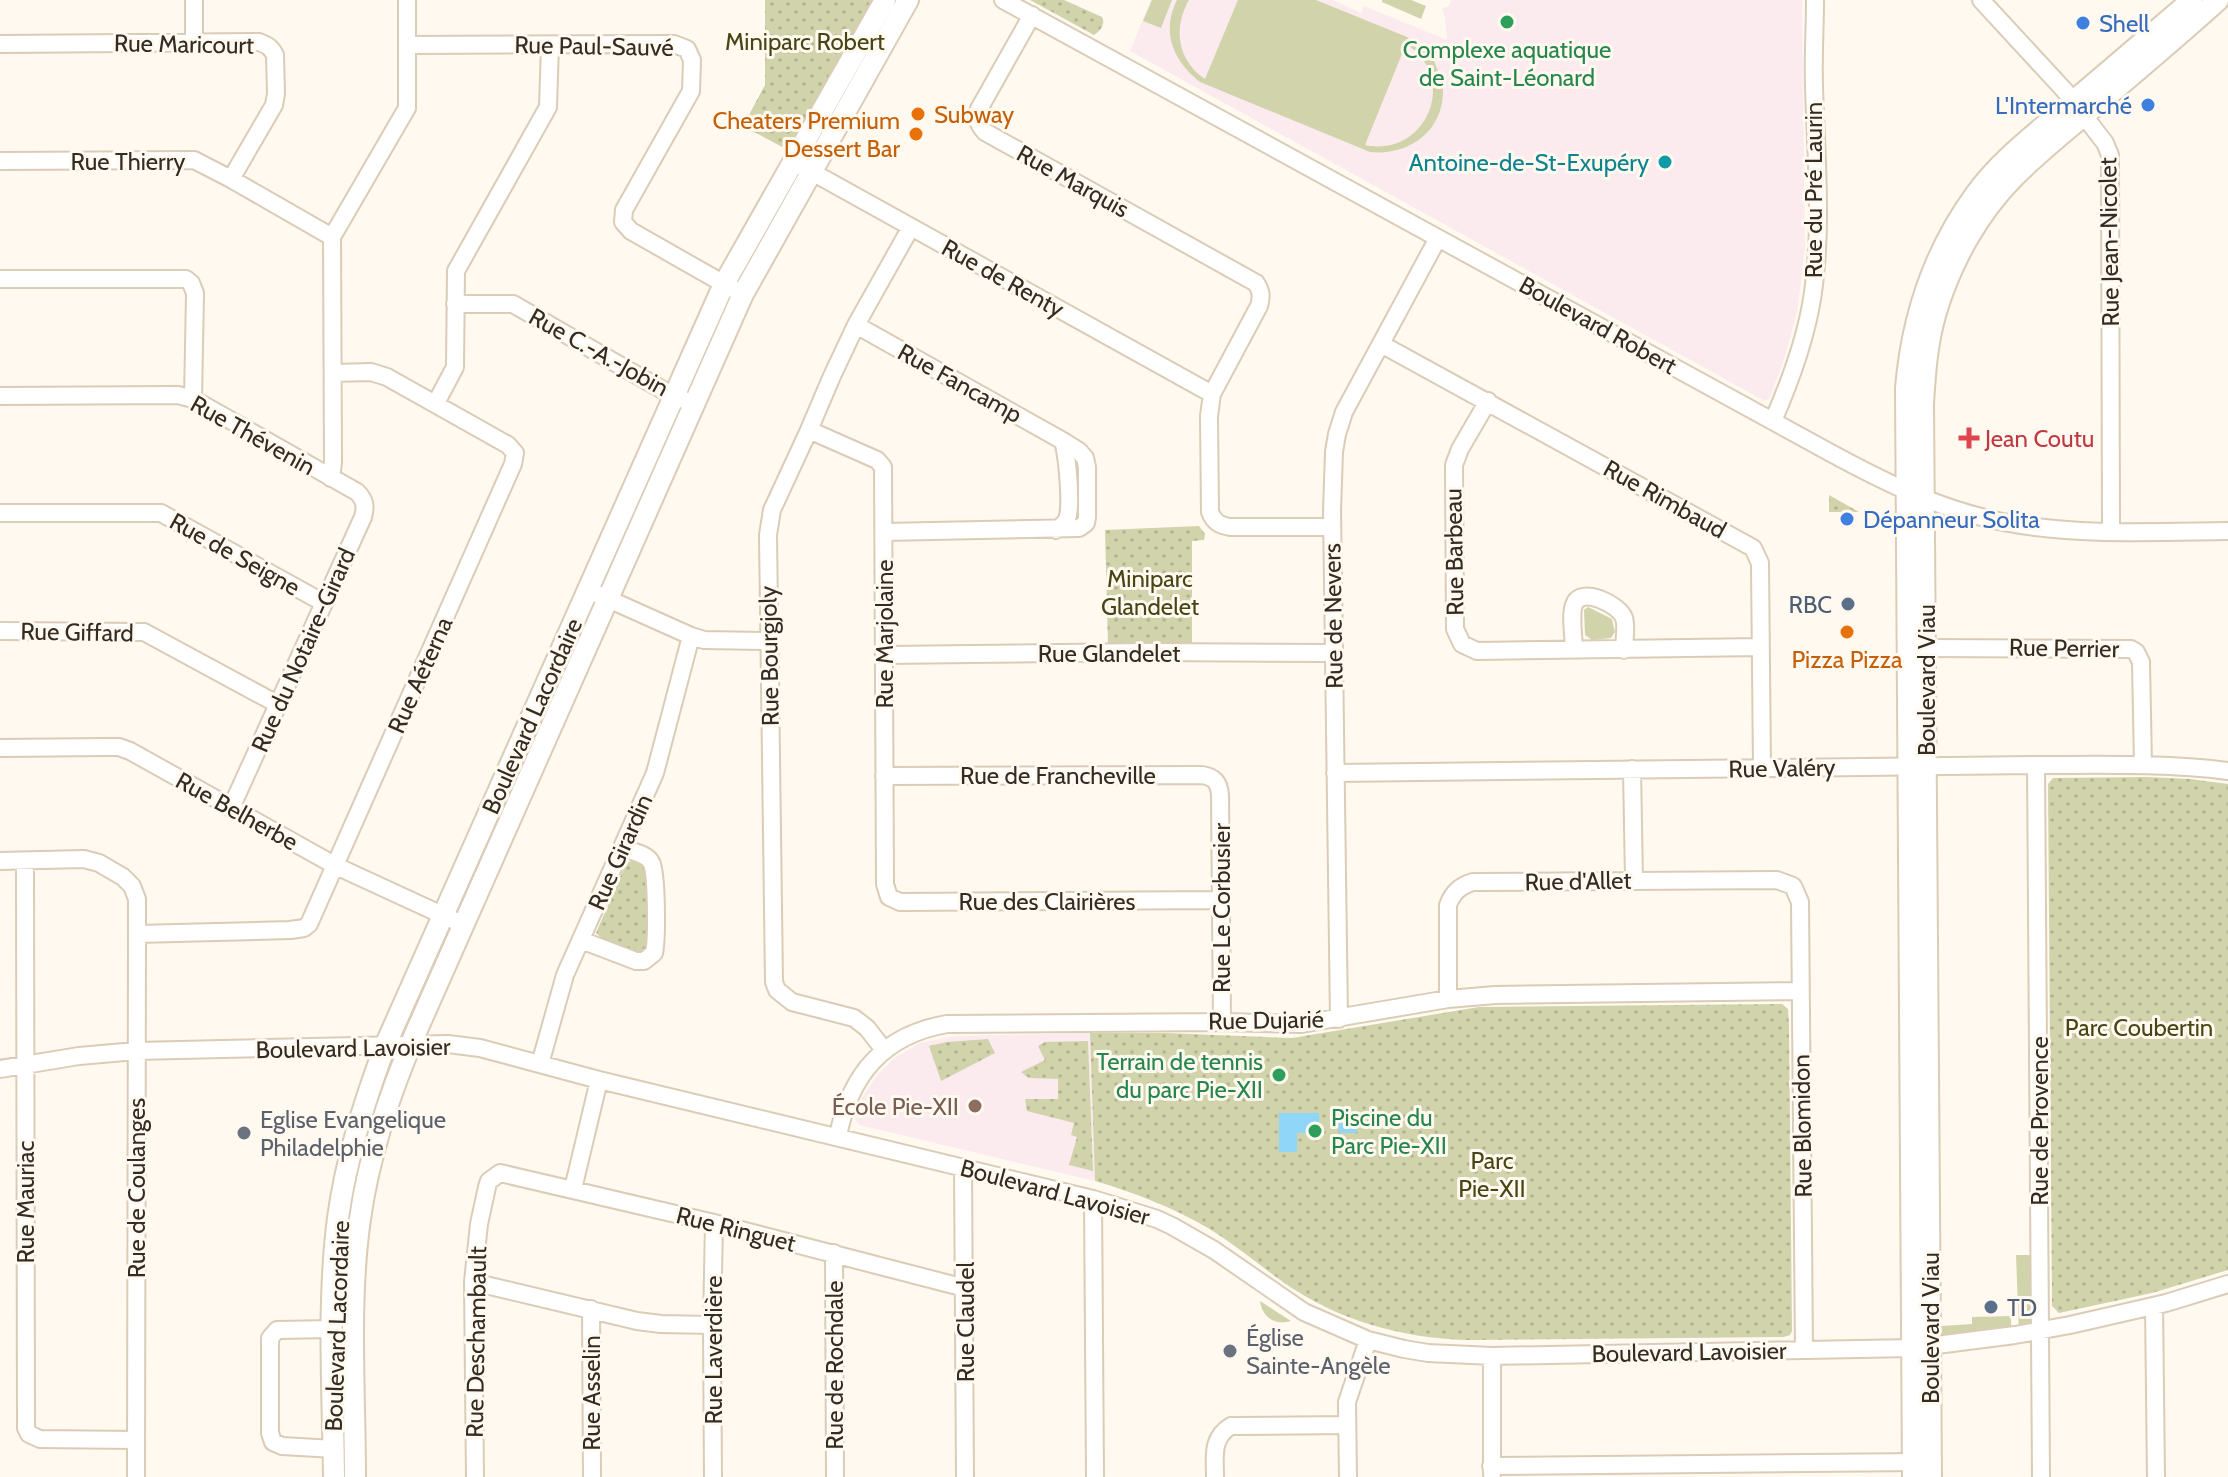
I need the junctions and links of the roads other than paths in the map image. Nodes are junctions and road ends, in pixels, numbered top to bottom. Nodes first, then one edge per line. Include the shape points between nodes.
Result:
1 (194, 0) edge
2 (407, 0) edge
3 (885, 0) edge
4 (908, 0) edge
5 (1003, 0) edge
6 (1815, 0) edge
7 (2192, 0) edge
8 (2218, 0) edge
9 (1986, 2) edge
10 (1032, 15) junction
11 (194, 42) junction
12 (0, 44) edge
13 (407, 45) junction
14 (550, 45) junction
15 (2078, 109) junction
16 (0, 161) edge
17 (803, 167) junction
18 (231, 179) junction
19 (911, 227) junction
20 (332, 237) junction
21 (1438, 238) junction
22 (0, 279) edge
23 (724, 284) junction
24 (743, 294) junction
25 (455, 304) junction
26 (856, 325) junction
27 (1381, 344) junction
28 (333, 373) junction
29 (1212, 394) junction
30 (674, 395) junction
31 (0, 396) edge
32 (193, 399) junction
33 (1488, 401) junction
34 (436, 403) junction
35 (694, 404) junction
36 (1773, 421) junction
37 (809, 430) junction
38 (1063, 441) junction
39 (331, 478) junction
40 (357, 492) joint
41 (1916, 495) junction
42 (0, 513) edge
43 (1332, 527) junction
44 (1056, 530) junction
45 (2111, 531) junction
46 (2228, 531) edge
47 (884, 532) junction
48 (588, 590) junction
49 (607, 599) junction
50 (324, 603) junction
51 (0, 631) edge
52 (691, 636) junction
53 (769, 641) junction
54 (1760, 647) junction
55 (1926, 648) junction
56 (1574, 650) junction
57 (1624, 650) junction
58 (1334, 653) junction
59 (884, 655) junction
60 (279, 705) junction
61 (0, 748) edge
62 (2036, 765) junction
63 (2143, 765) junction
64 (1917, 767) junction
65 (1762, 768) junction
66 (1632, 769) junction
67 (2228, 771) edge
68 (1335, 773) junction
69 (884, 776) junction
70 (1220, 795) joint
71 (231, 808) junction
72 (623, 848) junction
73 (0, 861) edge
74 (25, 861) junction
75 (336, 866) junction
76 (1634, 880) junction
77 (885, 884) joint
78 (1221, 900) junction
79 (1800, 902) joint
80 (444, 915) junction
81 (464, 925) junction
82 (137, 934) junction
83 (581, 940) junction
84 (1800, 991) junction
85 (1448, 999) junction
86 (1339, 1019) junction
87 (1222, 1022) junction
88 (385, 1046) junction
89 (410, 1046) junction
90 (884, 1050) junction
91 (136, 1051) junction
92 (25, 1064) junction
93 (540, 1064) junction
94 (0, 1069) edge
95 (599, 1080) junction
96 (838, 1136) junction
97 (963, 1167) junction
98 (507, 1174) joint
99 (573, 1189) junction
100 (1093, 1199) junction
101 (714, 1223) junction
102 (834, 1253) junction
103 (473, 1282) junction
104 (2228, 1284) edge
105 (965, 1288) junction
106 (2154, 1306) junction
107 (591, 1309) junction
108 (712, 1325) junction
109 (333, 1329) junction
110 (2040, 1331) junction
111 (1368, 1340) junction
112 (1922, 1347) junction
113 (1804, 1350) junction
114 (1492, 1356) junction
115 (1347, 1425) junction
116 (136, 1440) junction
117 (334, 1449) junction
118 (1922, 1469) edge
119 (1800, 1470) edge
120 (1492, 1472) edge
121 (136, 1477) edge
122 (334, 1477) edge
123 (355, 1477) edge
124 (475, 1477) edge
125 (592, 1477) edge
126 (713, 1477) edge
127 (835, 1477) edge
128 (965, 1477) edge
129 (1095, 1477) edge
130 (1215, 1477) edge
131 (1348, 1477) edge
132 (2041, 1477) edge
133 (2156, 1477) edge

1 - 11 street
2 - 13 street
3 - 17 main road, Boulevard Lacordaire
4 - 17 main road, Boulevard Lacordaire
5 - 10 street, Boulevard Robert
6 - 36 street, Rue du Pré Laurin via 1818,246 1804,335
7 - 15 main road, Boulevard Viau
8 - 15 main road, Boulevard Viau
9 - 15 street, Rue Jean-Nicolet
10 - 21 street, Boulevard Robert
10 - 29 street, Rue Marquis via 979,109 981,127 1256,283 1261,290 1259,306
11 - 12 street, Rue Maricourt
11 - 18 street, Rue Maricourt via 259,42 275,55 276,100
13 - 14 street, Rue Paul-Sauvé
13 - 20 street via 407,108
14 - 23 street, Rue Paul-Sauvé via 674,44 687,49 691,91 624,210 623,222
14 - 25 street via 548,107 460,262
15 - 41 main road, Boulevard Viau via 2031,137 1988,179 1939,255 1909,351 1906,388
15 - 45 street, Rue Jean-Nicolet via 2105,143 2111,161
16 - 18 street, Rue Thierry via 194,160
17 - 19 street, Rue de Renty
17 - 23 main road, Boulevard Lacordaire
17 - 24 main road, Boulevard Lacordaire
18 - 20 street, Rue Thierry
19 - 26 street, Rue Bourgjoly
19 - 29 street, Rue de Renty
20 - 28 street
21 - 27 street, Rue de Nevers
21 - 36 street, Boulevard Robert
22 - 32 street via 186,279 195,293
23 - 24 street, Rue Paul-Sauvé
23 - 30 main road, Boulevard Lacordaire
24 - 35 main road, Boulevard Lacordaire
25 - 30 street, Rue C.-A.-Jobin via 513,304
25 - 34 street via 455,367
26 - 37 street, Rue Bourgjoly
26 - 38 street, Rue Fancamp
27 - 33 street, Rue Rimbaud
27 - 43 street, Rue de Nevers via 1337,434
28 - 34 street, Rue Aéterna via 379,373
28 - 39 street
29 - 43 street via 1213,521 1230,527
30 - 35 street, Rue C.-A.-Jobin
30 - 48 main road, Boulevard Lacordaire
31 - 32 street, Rue Thévenin
32 - 39 street, Rue Thévenin
33 - 54 street, Rue Rimbaud via 1753,548 1760,563
33 - 56 street, Rue Barbeau via 1454,465 1455,629 1462,644 1477,651
34 - 75 street, Rue Aéterna via 508,445 515,459
35 - 49 main road, Boulevard Lacordaire
36 - 41 street, Boulevard Robert
37 - 47 street, Rue Marjolaine via 881,463
37 - 53 street, Rue Bourgjoly via 769,524
38 - 44 street via 1068,514
38 - 44 street, Rue Fancamp via 1086,462 1087,517 1079,528
39 - 40 street, Rue Thévenin
40 - 50 street, Rue du Notaire-Girard via 365,504 363,517
41 - 45 street, Boulevard Robert via 2013,523
41 - 55 main road, Boulevard Viau
41 - 64 main road, Boulevard Viau
42 - 50 street, Rue de Seigne via 161,513
43 - 58 street, Rue de Nevers
44 - 47 street
45 - 46 street, Boulevard Robert
47 - 59 street, Rue Marjolaine
48 - 49 street
48 - 80 main road, Boulevard Lacordaire
49 - 52 street
49 - 81 main road, Boulevard Lacordaire
50 - 60 street, Rue du Notaire-Girard
51 - 60 street, Rue Giffard via 144,632
52 - 53 street
52 - 72 street, Rue Girardin via 655,773
53 - 90 street, Rue Bourgjoly via 774,982 792,1002 861,1022
54 - 57 street, Rue Barbeau
54 - 65 street, Rue Rimbaud
55 - 63 street, Rue Perrier via 2131,649 2141,662
55 - 64 main road, Boulevard Viau
56 - 57 street, Rue Barbeau
56 - 57 street via 1574,605 1586,595 1622,613
58 - 59 street, Rue Glandelet
58 - 68 street, Rue de Nevers
59 - 69 street, Rue Marjolaine
60 - 71 street, Rue du Notaire-Girard
61 - 71 street, Rue Belherbe via 119,747
62 - 63 street, Rue Valéry
62 - 64 street, Rue Valéry
62 - 110 street, Rue de Provence
63 - 67 street, Rue Valéry
64 - 65 street, Rue Valéry
64 - 112 main road, Boulevard Viau
65 - 66 street, Rue Valéry
66 - 68 street, Rue Valéry
66 - 76 street
68 - 86 street, Rue de Nevers
69 - 70 street, Rue de Francheville via 1202,775 1216,780
69 - 77 street, Rue Marjolaine
70 - 78 street, Rue Le Corbusier
71 - 75 street, Rue Belherbe
72 - 83 street, Rue Girardin
72 - 83 street via 648,858 653,866 654,953 636,961
73 - 74 street
74 - 82 street, Rue de Coulanges via 91,860 128,881 137,899
74 - 92 street, Rue Mauriac
75 - 80 street, Rue Belherbe
75 - 82 street, Rue Aéterna via 304,928
76 - 79 street, Rue d'Allet via 1777,880 1793,886
76 - 85 street, Rue d'Allet via 1465,885 1448,905
77 - 78 street, Rue des Clairières via 889,897 900,902
78 - 87 street, Rue Le Corbusier
79 - 84 street, Rue Blomidon
80 - 81 street, Rue Belherbe
80 - 88 main road, Boulevard Lacordaire
81 - 89 main road, Boulevard Lacordaire
82 - 91 street, Rue de Coulanges
83 - 93 street, Rue Girardin
84 - 85 street, Rue Dujarié
84 - 113 street, Rue Blomidon
85 - 86 street, Rue Dujarié
86 - 87 street, Rue Dujarié via 1281,1025
87 - 90 street, Rue Dujarié via 947,1024 916,1032
88 - 89 street, Boulevard Lavoisier
88 - 91 street, Boulevard Lavoisier
88 - 109 main road, Boulevard Lacordaire via 345,1174
89 - 93 street, Boulevard Lavoisier via 480,1048
89 - 123 main road, Boulevard Lacordaire via 378,1134 360,1219
90 - 96 street, Rue Dujarié via 849,1096
91 - 92 street, Boulevard Lavoisier
91 - 116 street, Rue de Coulanges
92 - 94 street, Boulevard Lavoisier
92 - 116 street, Rue Mauriac via 26,1428 40,1439
93 - 95 street, Boulevard Lavoisier
95 - 96 street, Boulevard Lavoisier
95 - 99 street
96 - 97 street, Boulevard Lavoisier
97 - 100 street, Boulevard Lavoisier
97 - 105 street, Rue Claudel
98 - 99 street, Rue Ringuet
98 - 103 street, Rue Deschambault via 494,1175 487,1187
99 - 101 street, Rue Ringuet
100 - 111 street, Boulevard Lavoisier via 1172,1226 1304,1312
100 - 129 street
101 - 102 street, Rue Ringuet
101 - 108 street, Rue Laverdière
102 - 105 street, Rue Ringuet
102 - 127 street, Rue de Rochdale
103 - 107 street
103 - 124 street, Rue Deschambault
104 - 106 street, Boulevard Lavoisier
105 - 128 street, Rue Claudel
106 - 110 street, Boulevard Lavoisier
106 - 133 street
107 - 108 street via 649,1323
107 - 125 street, Rue Asselin
108 - 126 street, Rue Laverdière
109 - 117 main road, Boulevard Lacordaire
109 - 117 street via 277,1330 270,1338 270,1433 282,1446
110 - 112 street, Boulevard Lavoisier
110 - 132 street, Rue de Provence
111 - 114 street, Boulevard Lavoisier via 1428,1353
111 - 115 street via 1347,1402
112 - 113 street, Boulevard Lavoisier
112 - 118 main road, Boulevard Viau
113 - 114 street, Boulevard Lavoisier
114 - 120 street
115 - 130 street via 1231,1426 1217,1438
115 - 131 street
116 - 121 street, Rue de Coulanges
117 - 122 main road, Boulevard Lacordaire
118 - 119 street
119 - 120 street

